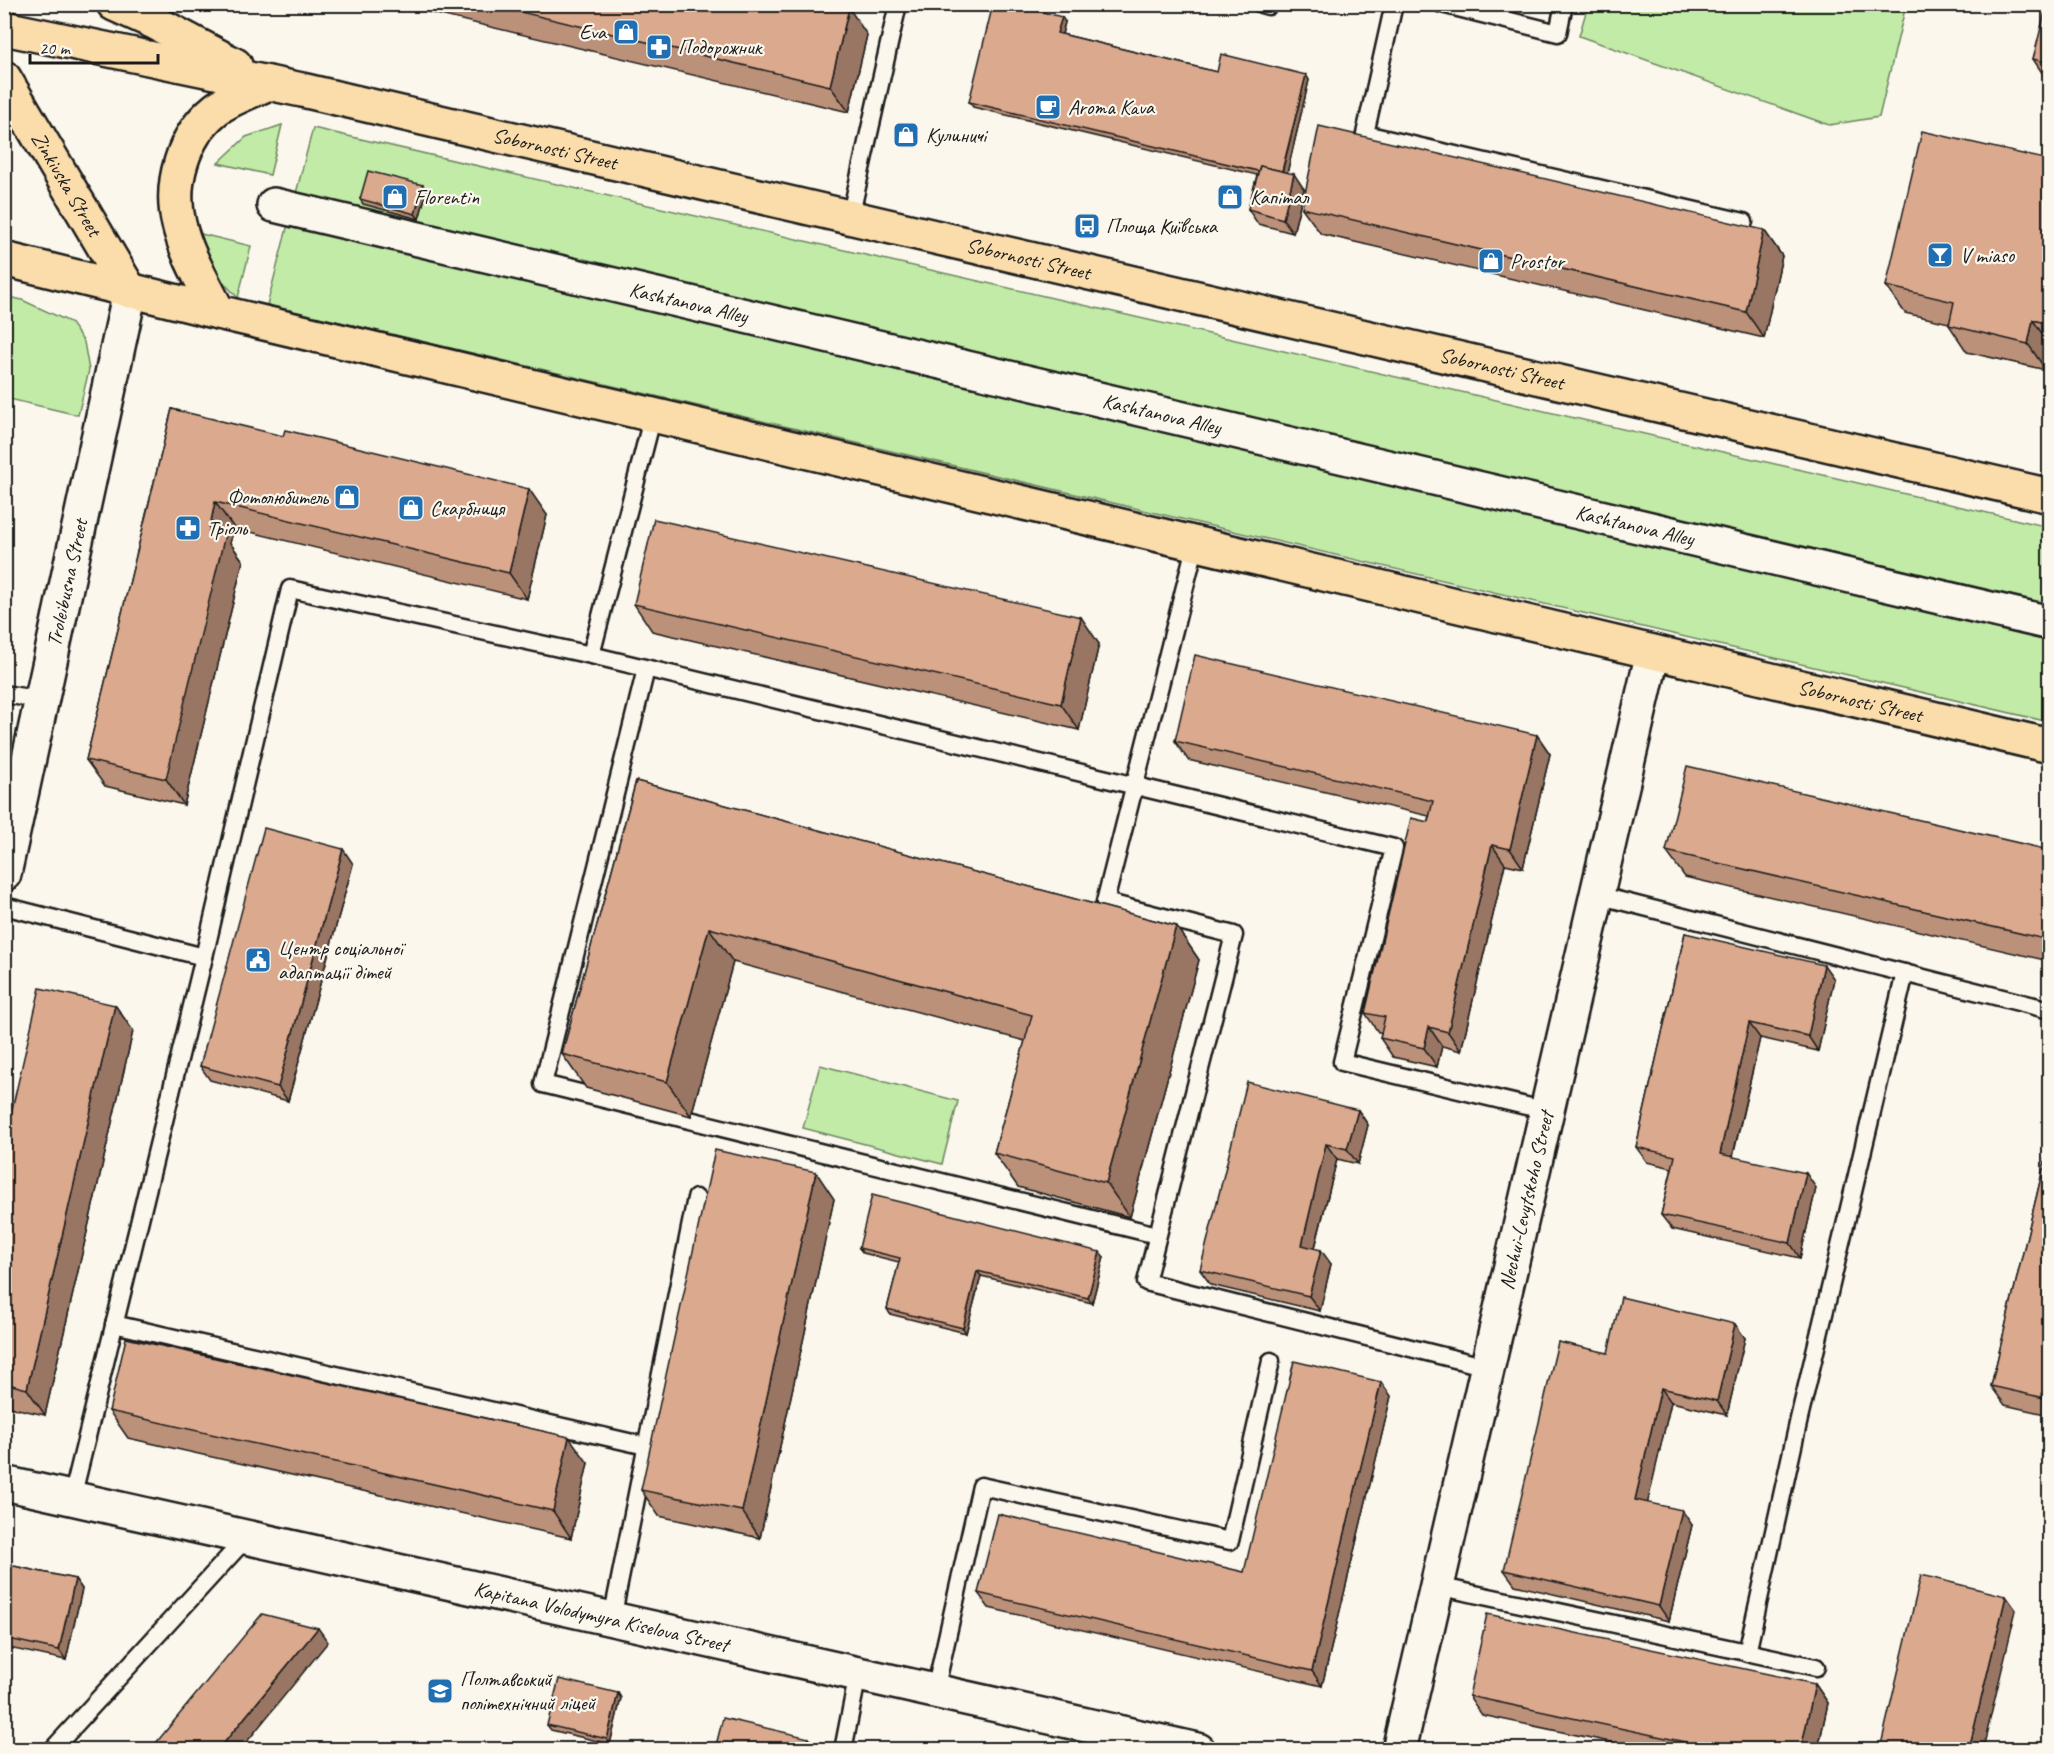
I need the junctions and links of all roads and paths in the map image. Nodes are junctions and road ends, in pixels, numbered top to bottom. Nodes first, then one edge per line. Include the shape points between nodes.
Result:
1 (114, 4) edge
2 (898, 4) edge
3 (1394, 4) edge
4 (1442, 4) edge
5 (1564, 4) edge
6 (4, 28) edge
7 (4, 78) edge
8 (268, 83) junction
9 (274, 205) dead end
10 (850, 218) junction
11 (1744, 222) dead end
12 (4, 259) edge
13 (130, 291) junction
14 (218, 312) junction
15 (653, 415) junction
16 (2049, 496) edge
17 (1196, 543) junction
18 (2049, 623) edge
19 (1653, 652) junction
20 (591, 655) junction
21 (646, 669) junction
22 (4, 694) edge
23 (42, 700) junction
24 (2049, 746) edge
25 (1134, 786) junction
26 (4, 874) edge
27 (1597, 895) junction
28 (4, 906) edge
29 (204, 957) junction
30 (1905, 973) junction
31 (2049, 1010) edge
32 (1547, 1111) junction
33 (696, 1198) dead end
34 (1158, 1235) junction
35 (114, 1324) junction
36 (1271, 1361) dead end
37 (1487, 1368) junction
38 (646, 1446) junction
39 (4, 1483) edge
40 (72, 1498) junction
41 (247, 1537) junction
42 (1437, 1586) junction
43 (612, 1619) junction
44 (1747, 1653) junction
45 (1816, 1668) dead end
46 (858, 1674) junction
47 (935, 1691) junction
48 (52, 1749) edge
49 (843, 1749) edge
50 (1198, 1749) edge
51 (1399, 1749) edge

1 - 8 main road
2 - 10 lane
3 - 11 lane via 1365,134
4 - 5 lane via 1558,33
6 - 8 main road, Sobornosti Street
7 - 13 main road, Zinkivska Street
8 - 10 main road, Sobornosti Street
8 - 14 main road via 215,109 193,134 180,160 178,223
9 - 18 street, Kashtanova Alley
10 - 16 main road, Sobornosti Street
12 - 13 main road, Sobornosti Street
13 - 14 main road, Sobornosti Street
13 - 23 street, Troleibusna Street
14 - 15 main road, Sobornosti Street
15 - 17 main road, Sobornosti Street
15 - 20 lane
17 - 19 main road, Sobornosti Street
17 - 25 lane
19 - 24 main road, Sobornosti Street
19 - 27 street, Nechui-Levytskoho Street
20 - 21 lane
20 - 29 lane via 290,590
21 - 25 lane
21 - 34 lane via 543,1084
22 - 23 lane
23 - 26 street, Troleibusna Street
25 - 32 lane via 1394,848 1342,1062
25 - 34 lane via 1105,902 1234,935
27 - 30 lane
27 - 32 street, Nechui-Levytskoho Street
28 - 29 lane
29 - 35 lane
30 - 31 lane
30 - 44 lane
32 - 37 street, Nechui-Levytskoho Street
33 - 38 lane
34 - 37 lane via 1146,1282
35 - 38 lane
35 - 40 lane
36 - 47 lane via 1230,1541 981,1486
37 - 42 street, Nechui-Levytskoho Street
38 - 43 lane
39 - 40 street, Kapitana Volodymyra Kiselova Street
40 - 41 street, Kapitana Volodymyra Kiselova Street
41 - 43 street, Kapitana Volodymyra Kiselova Street
41 - 48 lane
42 - 44 lane
42 - 51 street, Nechui-Levytskoho Street
43 - 46 street, Kapitana Volodymyra Kiselova Street
44 - 45 lane
46 - 47 street, Kapitana Volodymyra Kiselova Street
46 - 49 lane
47 - 50 street, Kapitana Volodymyra Kiselova Street

